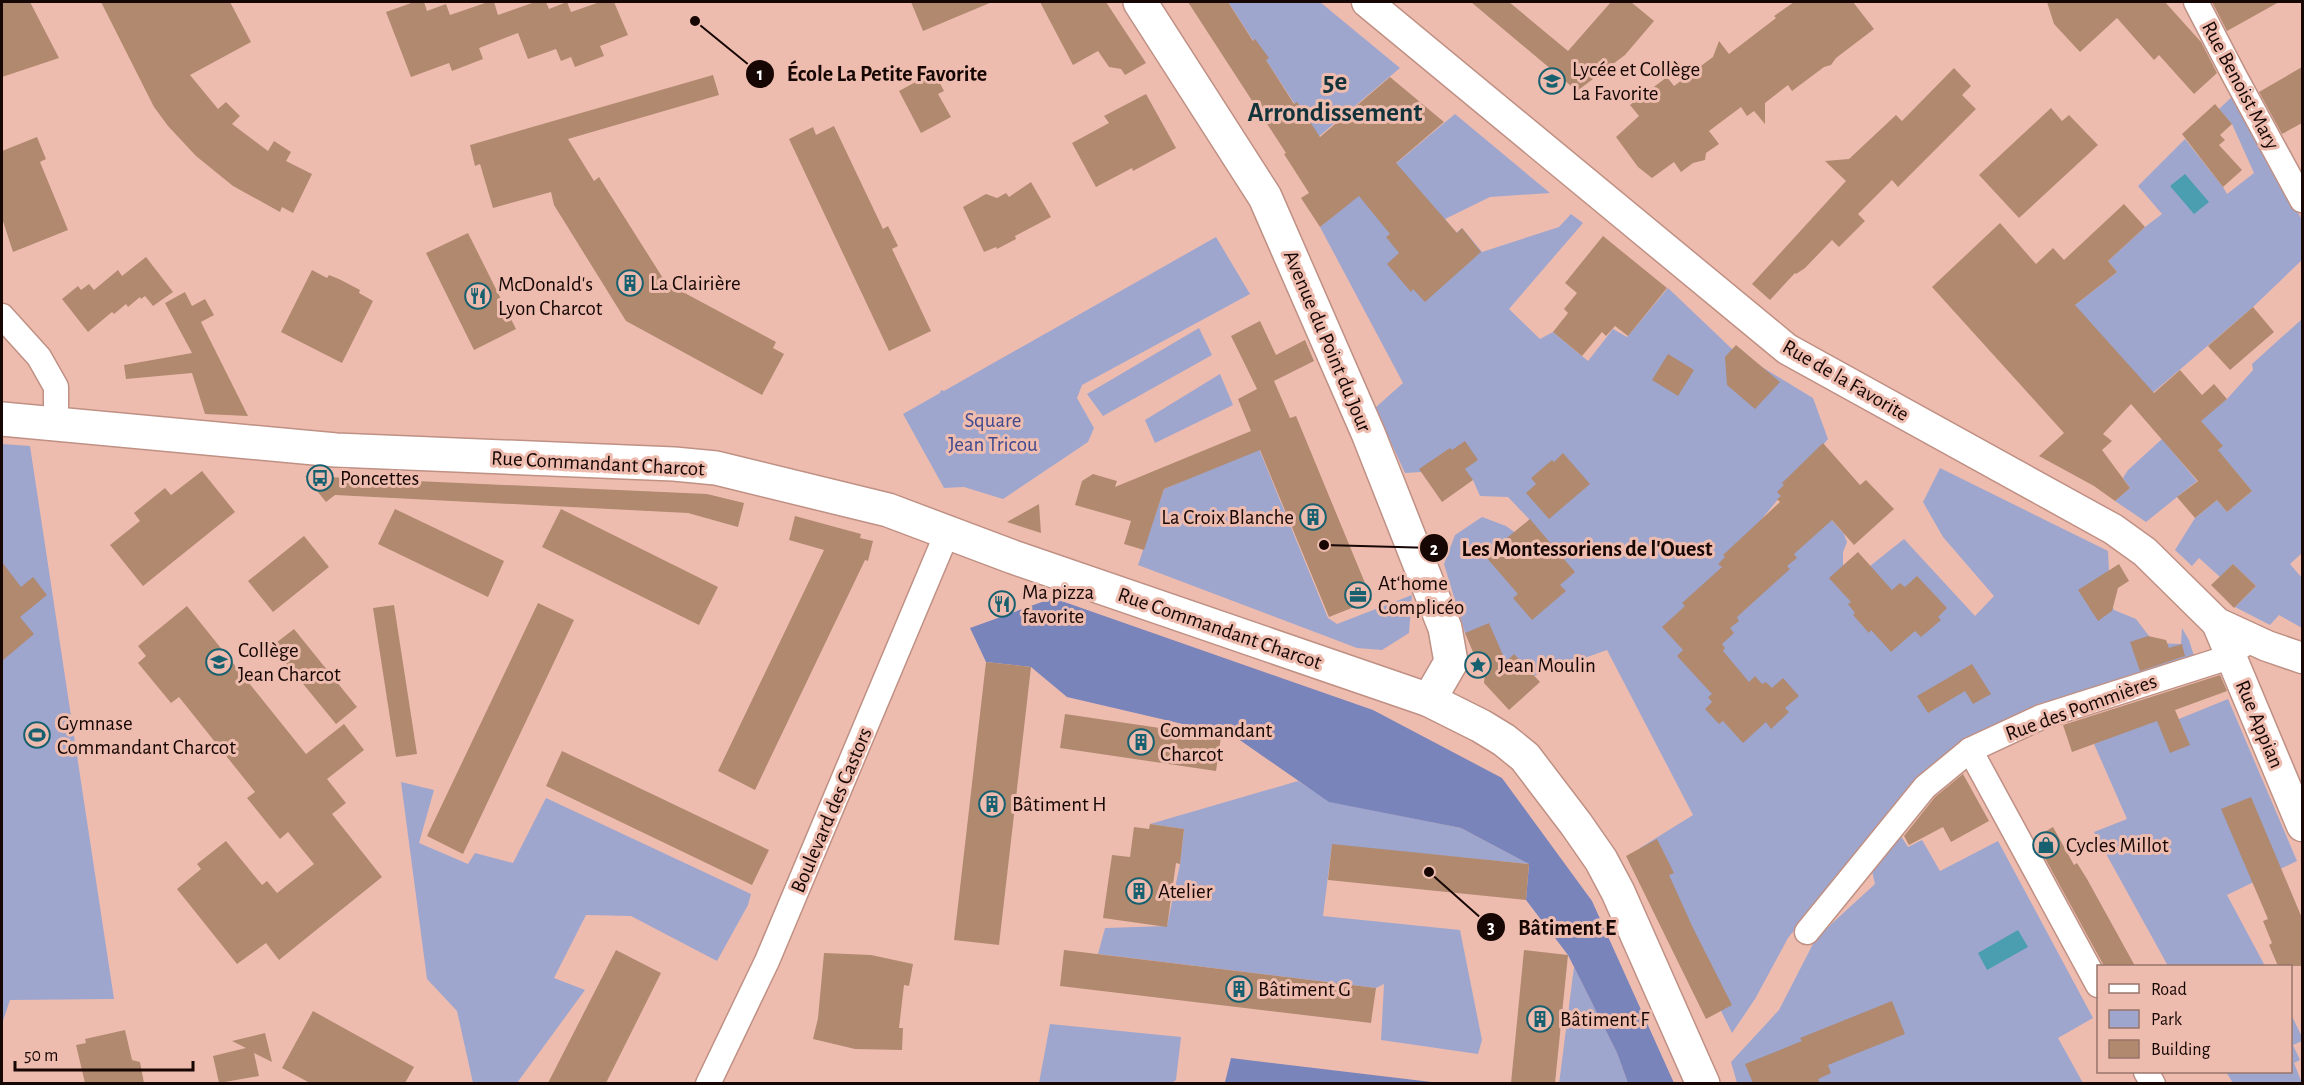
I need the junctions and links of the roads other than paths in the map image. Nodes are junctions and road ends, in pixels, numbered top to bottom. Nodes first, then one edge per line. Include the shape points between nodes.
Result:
1 (1140, 2) edge
2 (1367, 2) edge
3 (2196, 2) edge
4 (2302, 200) edge
5 (2, 316) edge
6 (2, 419) edge
7 (56, 423) junction
8 (947, 533) junction
9 (2217, 623) joint
10 (2242, 646) junction
11 (2302, 658) edge
12 (1429, 700) junction
13 (1970, 750) junction
14 (2302, 826) edge
15 (1807, 932) dead end
16 (2097, 983) edge
17 (708, 1083) edge
18 (1703, 1083) edge

1 - 12 main road, Avenue du Point du Jour via 1265,197 1368,433 1445,628 1451,662
2 - 9 street, Rue de la Favorite via 1787,349 2113,529 2145,552
3 - 4 street, Rue Benoist Mary
5 - 7 street via 39,357 57,387
6 - 7 main road, Rue Commandant Charcot
7 - 8 main road, Rue Commandant Charcot via 336,450 716,468 878,508
8 - 12 main road, Rue Commandant Charcot
8 - 17 street, Boulevard des Castors via 767,961
9 - 10 street, Rue Appian
10 - 11 street
10 - 13 street, Rue des Pommières via 2217,661 2041,717
10 - 14 street, Rue Appian
12 - 18 main road, Rue Commandant Charcot via 1481,726 1524,756 1576,824 1618,892
13 - 15 street, Rue des Pommières via 1925,787
13 - 16 street

